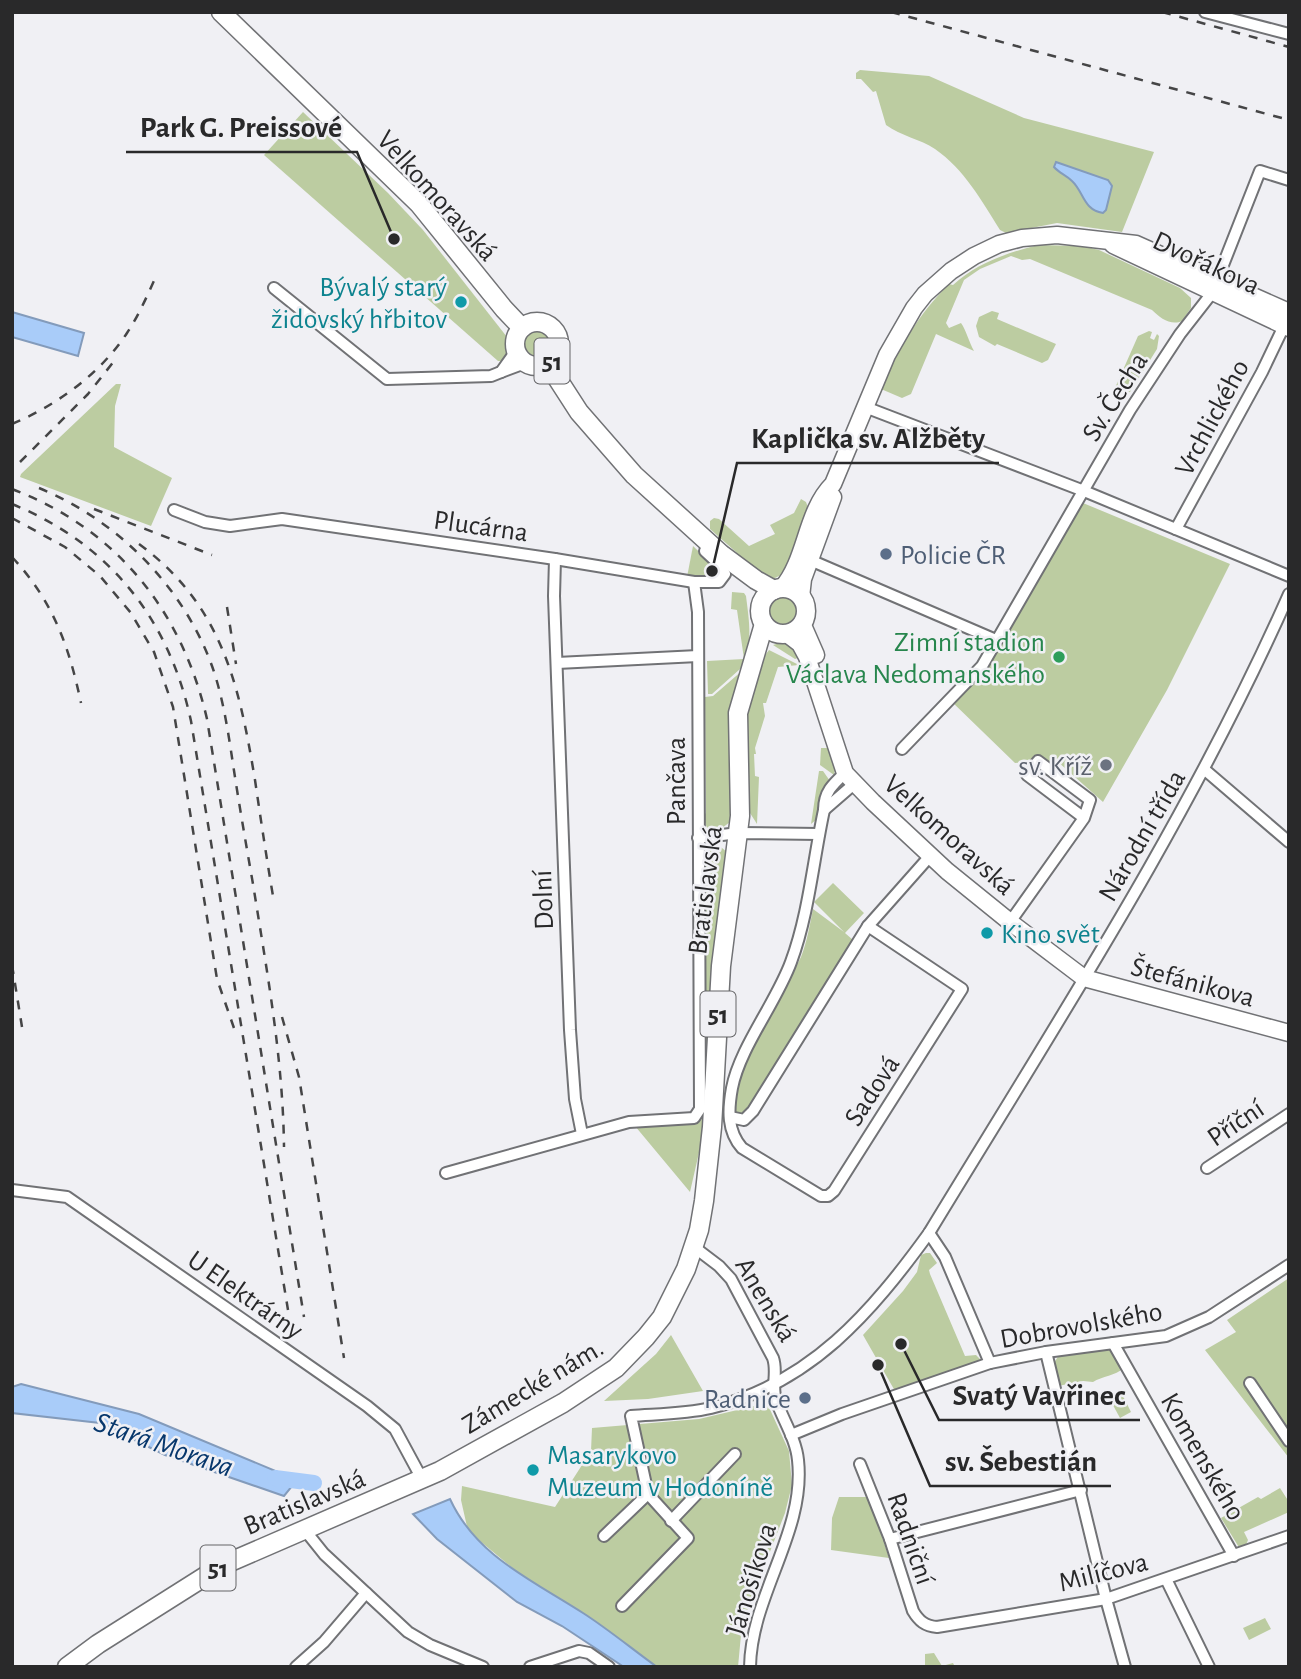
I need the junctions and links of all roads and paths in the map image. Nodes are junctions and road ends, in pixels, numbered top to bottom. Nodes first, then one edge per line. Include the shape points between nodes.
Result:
1 (221, 12) edge
2 (1205, 12) edge
3 (1289, 34) edge
4 (1289, 180) edge
5 (1215, 286) junction
6 (274, 288) dead end
7 (1287, 322) edge
8 (522, 328) junction
9 (520, 357) junction
10 (548, 364) junction
11 (865, 407) junction
12 (833, 484) junction
13 (1084, 491) junction
14 (174, 510) dead end
15 (1176, 529) junction
16 (695, 530) junction
17 (721, 554) junction
18 (555, 559) junction
19 (817, 563) junction
20 (1289, 576) edge
21 (694, 583) junction
22 (778, 589) junction
23 (1289, 594) edge
24 (801, 597) junction
25 (761, 604) junction
26 (803, 623) junction
27 (777, 630) junction
28 (996, 640) junction
29 (698, 656) junction
30 (557, 663) junction
31 (822, 699) junction
32 (902, 748) dead end
33 (1205, 770) junction
34 (850, 778) junction
35 (1084, 818) junction
36 (738, 833) junction
37 (819, 834) junction
38 (698, 838) junction
39 (1289, 842) edge
40 (930, 856) junction
41 (1010, 922) junction
42 (868, 926) junction
43 (1084, 978) junction
44 (1289, 1034) edge
45 (1289, 1114) edge
46 (730, 1117) junction
47 (705, 1121) junction
48 (582, 1134) junction
49 (1207, 1168) dead end
50 (446, 1173) dead end
51 (12, 1190) edge
52 (929, 1233) junction
53 (694, 1247) junction
54 (1289, 1265) edge
55 (1113, 1343) junction
56 (1046, 1352) junction
57 (990, 1363) junction
58 (1250, 1383) dead end
59 (775, 1384) junction
60 (791, 1435) junction
61 (1289, 1441) edge
62 (735, 1454) dead end
63 (860, 1464) dead end
64 (422, 1479) junction
65 (1081, 1490) junction
66 (648, 1494) junction
67 (671, 1521) junction
68 (304, 1529) junction
69 (604, 1536) dead end
70 (1289, 1536) edge
71 (890, 1539) junction
72 (1234, 1556) junction
73 (1166, 1578) junction
74 (366, 1593) junction
75 (1106, 1599) junction
76 (622, 1606) dead end
77 (923, 1624) joint
78 (569, 1653) junction
79 (67, 1667) edge
80 (296, 1667) edge
81 (483, 1667) edge
82 (530, 1667) edge
83 (557, 1667) edge
84 (609, 1667) edge
85 (750, 1667) edge
86 (1125, 1667) edge
87 (1209, 1667) edge

1 - 8 main road, Velkomoravská / 51 via 419,204
2 - 3 street
4 - 5 street, Sv. Čecha via 1260,172
5 - 7 main road, Dvořákova
5 - 11 main road, Dvořákova via 1136,244 1072,235 999,244 965,261 914,308 890,347
5 - 13 street, Sv. Čecha via 1130,410
6 - 9 street via 387,379 485,376 501,372
7 - 15 street, Vrchlického
8 - 9 main road, 51 via 515,340
8 - 10 main road, 51 via 538,323 556,332 559,349
9 - 10 main road, 51 via 536,367
10 - 16 main road, 51 via 614,454
11 - 12 main road, Dvořákova
11 - 13 street
12 - 19 main road, Dvořákova
12 - 22 main road, Dvořákova via 818,508 792,574
13 - 15 street
13 - 28 street, Sv. Čecha
14 - 18 street, Plucárna via 230,526 282,519
15 - 20 street
16 - 17 main road, 51
16 - 21 street, Plucárna via 696,540 725,574 719,582
17 - 22 main road, 51 via 756,580
17 - 25 main road, 51
18 - 21 street, Plucárna
18 - 30 street
19 - 24 main road, Dvořákova via 803,579
19 - 28 street
21 - 29 street, Pančava
22 - 24 main road, 51
22 - 25 main road
23 - 33 street, Národní třída
24 - 26 main road, Velkomoravská via 806,610
25 - 27 main road, Velkomoravská via 761,617
26 - 27 main road, 51 via 793,632
26 - 31 main road, Velkomoravská via 818,662
27 - 31 main road, Velkomoravská via 804,649
27 - 36 main road, Bratislavská / 51 via 753,662 738,713
28 - 32 street, Sv. Čecha via 982,666
29 - 30 street
29 - 38 street, Pančava
30 - 48 street, Dolní via 569,1030
31 - 34 main road, Velkomoravská via 839,759
33 - 39 street
33 - 43 street, Národní třída
34 - 37 street, Sadová via 827,792
34 - 40 main road, Velkomoravská
35 - 35 street via 1027,775 1038,761 1090,800
35 - 41 street
36 - 37 street
36 - 38 street
36 - 47 main road, Bratislavská / 51
37 - 46 street, Sadová via 795,950 732,1087
38 - 47 street, Pančava via 700,1109
40 - 41 main road, Velkomoravská
40 - 42 street
41 - 43 main road, Velkomoravská
42 - 46 street via 753,1111 744,1121
42 - 46 street, Sadová via 962,989 834,1191 821,1196 743,1148 734,1139
43 - 44 main road, Štefánikova
43 - 52 street, Národní třída
45 - 49 street, Příční
47 - 48 street via 629,1122
47 - 53 main road, Anenská / 51 via 704,1201
48 - 50 street
51 - 64 street, U Elektrárny via 67,1197 367,1406 395,1429
52 - 57 street via 945,1258
52 - 59 street, Národní třída via 885,1290 842,1335 815,1360
53 - 59 street, Anenská via 731,1279 773,1358
53 - 64 main road, Zámecké nám. / 51 via 662,1317 616,1368 550,1411
54 - 55 street, Dobrovolského via 1209,1317 1166,1336
55 - 56 street, Dobrovolského
55 - 72 street, Komenského
56 - 57 street, Dobrovolského
56 - 65 street
57 - 60 street, Dobrovolského
58 - 61 street
59 - 60 street, Jánošíkova via 775,1398
59 - 66 street, Národní třída via 710,1408 631,1416
60 - 85 street, Jánošíkova via 798,1456 798,1497 758,1616
62 - 67 street
63 - 71 street, Radniční
64 - 68 main road, Bratislavská / 51
65 - 71 street
65 - 75 street
66 - 67 street
66 - 69 street
67 - 76 street via 688,1538
68 - 74 street
68 - 79 main road, Bratislavská / 51 via 209,1573
70 - 72 street, Milíčova
71 - 77 street, Radniční via 913,1611
72 - 73 street, Milíčova
73 - 75 street, Milíčova
73 - 87 street
74 - 80 street
74 - 81 street via 418,1639
75 - 77 street, Milíčova via 937,1627
75 - 86 street
78 - 82 street
78 - 83 street
78 - 84 street via 589,1653

